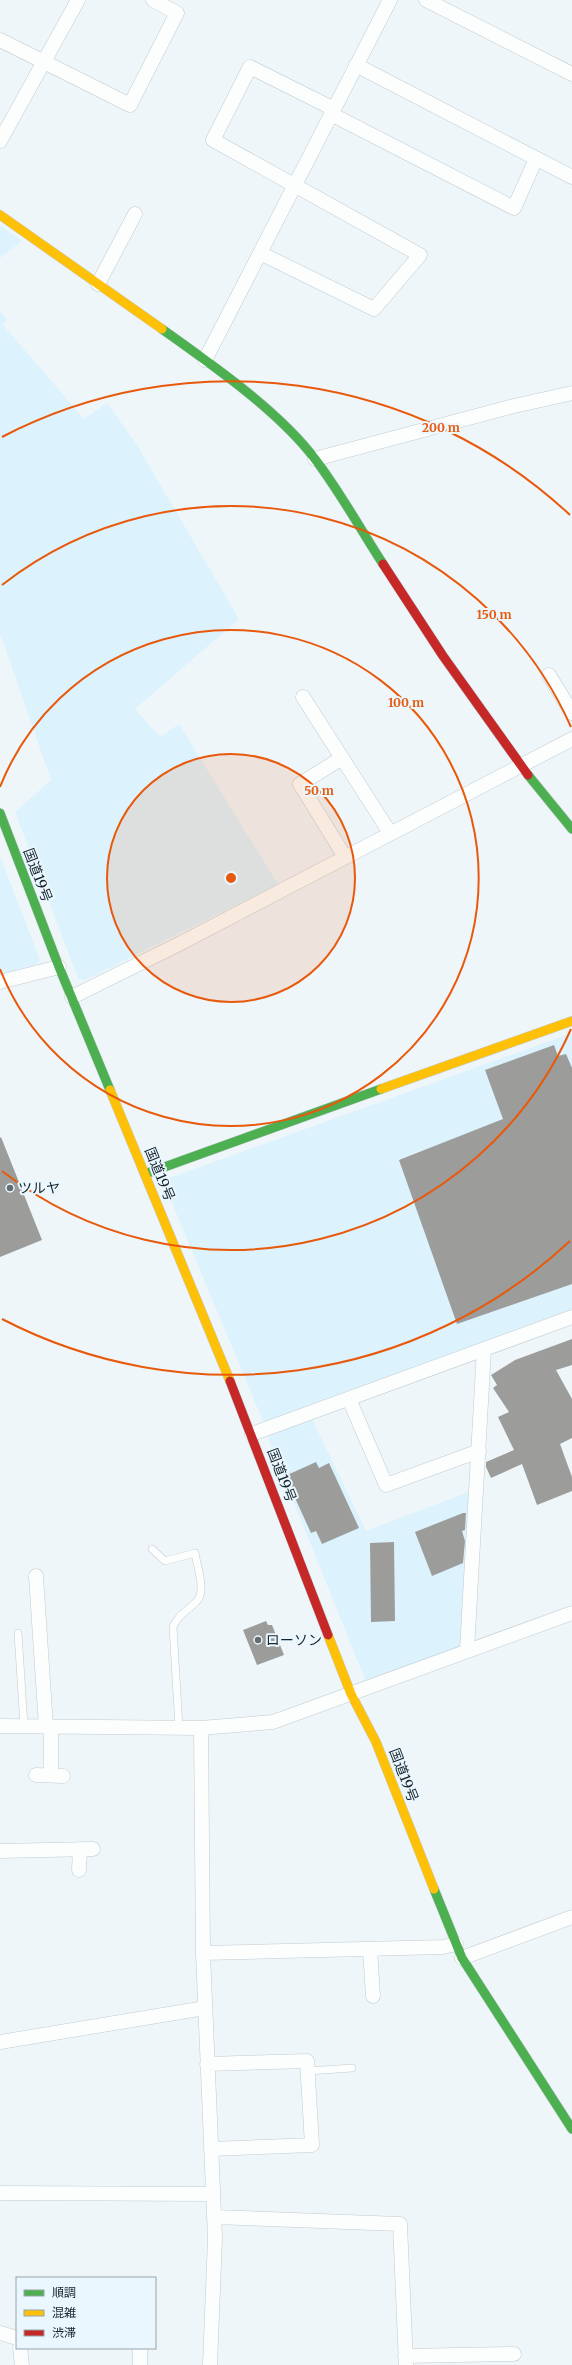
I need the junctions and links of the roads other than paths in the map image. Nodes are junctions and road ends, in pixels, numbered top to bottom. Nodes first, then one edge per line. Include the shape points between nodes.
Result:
1 (78, 0) edge
2 (153, 0) edge
3 (390, 0) edge
4 (426, 0) edge
5 (0, 40) edge
6 (45, 62) junction
7 (356, 65) junction
8 (572, 74) edge
9 (333, 112) junction
10 (0, 141) edge
11 (536, 159) junction
12 (572, 178) edge
13 (296, 186) junction
14 (134, 214) dead end
15 (1, 219) edge
16 (260, 252) junction
17 (98, 284) junction
18 (205, 360) junction
19 (572, 393) edge
20 (315, 459) junction
21 (550, 675) dead end
22 (303, 697) dead end
23 (572, 713) edge
24 (572, 739) edge
25 (342, 758) junction
26 (520, 765) junction
27 (0, 813) edge
28 (572, 829) edge
29 (390, 833) junction
30 (345, 857) junction
31 (59, 967) junction
32 (0, 982) edge
33 (72, 997) junction
34 (572, 1022) edge
35 (145, 1174) junction
36 (572, 1317) edge
37 (484, 1349) junction
38 (349, 1399) junction
39 (252, 1434) junction
40 (478, 1451) junction
41 (152, 1549) dead end
42 (36, 1576) dead end
43 (572, 1613) edge
44 (18, 1633) dead end
45 (467, 1650) junction
46 (350, 1694) junction
47 (0, 1726) edge
48 (24, 1726) junction
49 (48, 1726) junction
50 (179, 1728) junction
51 (200, 1728) junction
52 (36, 1775) dead end
53 (0, 1851) edge
54 (79, 1870) dead end
55 (572, 1918) edge
56 (456, 1944) junction
57 (370, 1949) junction
58 (203, 1953) junction
59 (462, 1958) junction
60 (373, 1996) dead end
61 (205, 2008) junction
62 (0, 2042) edge
63 (207, 2064) junction
64 (352, 2068) dead end
65 (308, 2071) junction
66 (572, 2129) edge
67 (211, 2149) junction
68 (0, 2193) edge
69 (212, 2194) junction
70 (214, 2217) junction
71 (0, 2332) edge
72 (16, 2338) edge
73 (20, 2349) edge
74 (140, 2349) edge
75 (514, 2354) dead end
76 (406, 2360) edge
77 (22, 2365) edge
78 (140, 2365) edge
79 (210, 2365) edge

1 - 6 street
2 - 6 street via 177,13 130,105
3 - 7 street
4 - 8 street
5 - 6 street
6 - 10 street
7 - 9 street
7 - 11 street
9 - 11 street via 514,208
9 - 13 street
9 - 13 street via 250,67 213,140
11 - 12 street
13 - 16 street
13 - 16 street via 420,255 374,309
14 - 17 street
15 - 17 main road
16 - 18 street
17 - 18 main road
18 - 20 main road via 282,422
19 - 20 street
20 - 26 main road via 443,656
21 - 23 street
22 - 25 street
24 - 26 street
25 - 29 street
25 - 30 street via 300,784
26 - 28 main road
26 - 29 street
27 - 31 main road, 国道19号
29 - 30 street
30 - 33 street
31 - 32 street
31 - 33 main road, 国道19号
33 - 35 main road, 国道19号
34 - 35 main road
35 - 39 main road, 国道19号
36 - 37 street
37 - 38 street
37 - 40 street
38 - 39 street
38 - 40 street via 386,1485
39 - 46 main road, 国道19号
40 - 45 street
41 - 50 lane via 165,1561 195,1553 202,1593 198,1601 177,1618 173,1627
42 - 49 street
43 - 45 street
44 - 48 lane
45 - 46 street
46 - 51 street via 273,1722
46 - 56 main road, 国道19号 via 376,1742
47 - 48 street
48 - 49 street
49 - 50 street
49 - 52 street via 57,1775
50 - 51 street
51 - 58 street
53 - 54 street via 87,1849
55 - 59 street
56 - 57 street via 443,1947
56 - 59 main road, 国道19号
57 - 58 street
57 - 60 street
58 - 61 street
59 - 66 main road, 国道19号
61 - 62 street
61 - 63 street
63 - 65 street via 307,2061
63 - 67 street
64 - 65 lane
65 - 67 street via 312,2145
67 - 69 street
68 - 69 street
69 - 70 street
70 - 76 street via 400,2224
70 - 79 street
71 - 72 street
73 - 77 street
74 - 78 street
75 - 76 street

